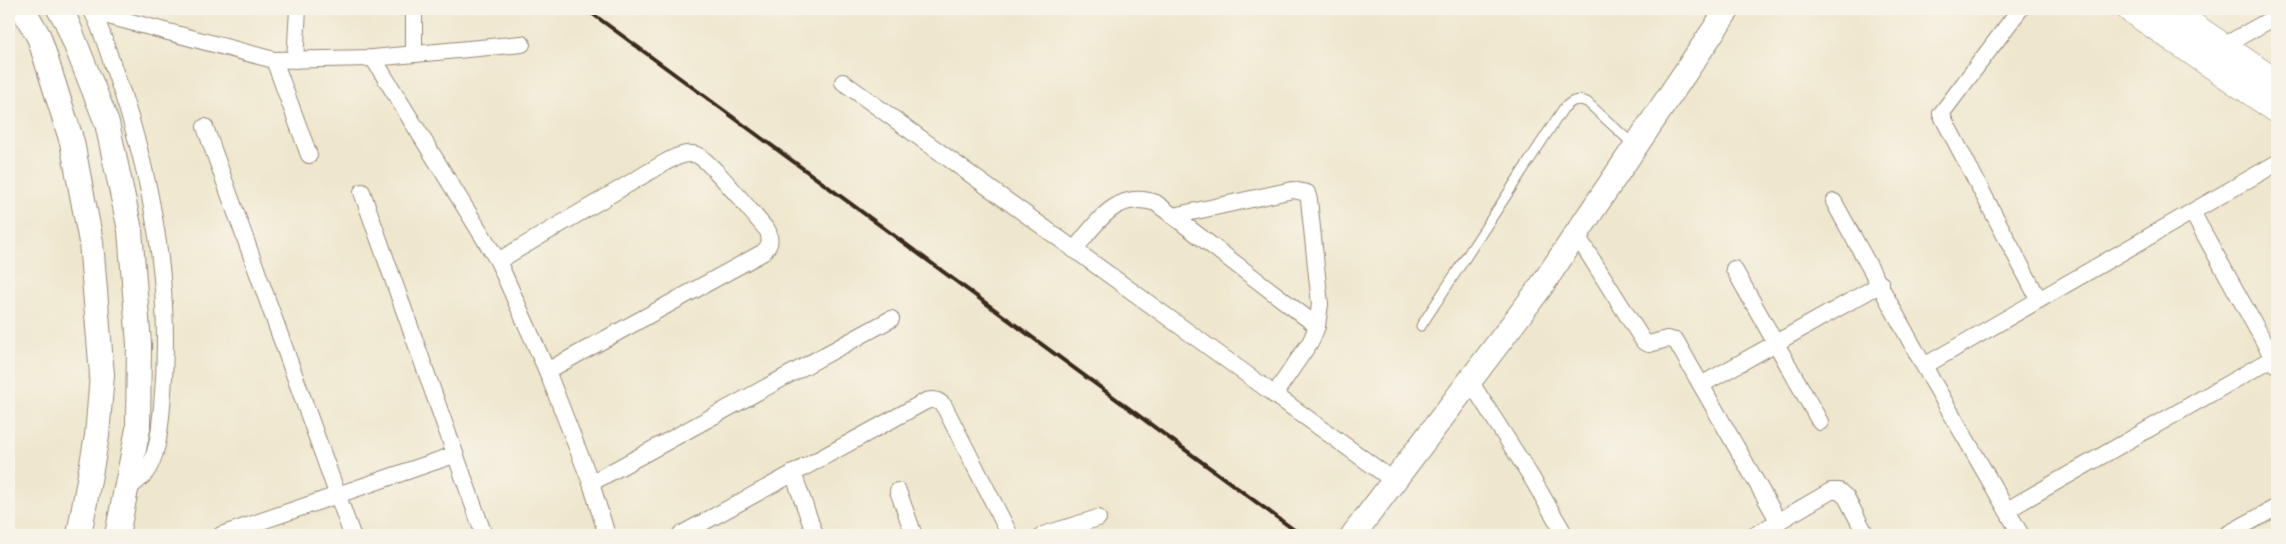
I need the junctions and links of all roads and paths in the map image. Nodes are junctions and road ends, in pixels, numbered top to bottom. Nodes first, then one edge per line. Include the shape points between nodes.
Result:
1 (23, 9) edge
2 (59, 9) edge
3 (298, 9) edge
4 (414, 9) edge
5 (1728, 9) edge
6 (2020, 9) edge
7 (2131, 9) edge
8 (2167, 9) edge
9 (92, 10) edge
10 (2277, 16) edge
11 (522, 44) dead end
12 (2223, 46) junction
13 (414, 54) junction
14 (373, 58) junction
15 (274, 60) junction
16 (295, 60) junction
17 (843, 82) dead end
18 (2277, 84) edge
19 (2277, 108) edge
20 (205, 127) dead end
21 (1635, 146) junction
22 (309, 155) dead end
23 (2277, 163) edge
24 (362, 192) dead end
25 (1834, 202) dead end
26 (2192, 212) junction
27 (1172, 216) junction
28 (1576, 234) junction
29 (1074, 250) junction
30 (498, 261) junction
31 (1734, 269) dead end
32 (1880, 284) junction
33 (2039, 300) junction
34 (891, 319) dead end
35 (1317, 326) junction
36 (1421, 326) dead end
37 (1776, 343) junction
38 (2275, 362) edge
39 (1924, 366) junction
40 (547, 371) junction
41 (1470, 381) junction
42 (1701, 385) junction
43 (1274, 395) junction
44 (1820, 422) dead end
45 (454, 455) junction
46 (793, 473) junction
47 (1394, 482) junction
48 (591, 483) junction
49 (126, 490) junction
50 (898, 491) dead end
51 (338, 495) junction
52 (2277, 507) edge
53 (2006, 510) junction
54 (1098, 518) dead end
55 (1779, 522) junction
56 (79, 535) edge
57 (118, 535) edge
58 (221, 535) edge
59 (352, 535) edge
60 (484, 535) edge
61 (607, 535) edge
62 (680, 535) edge
63 (815, 535) edge
64 (914, 535) edge
65 (1010, 535) edge
66 (1043, 535) edge
67 (1353, 535) edge
68 (1565, 535) edge
69 (1755, 535) edge
70 (1866, 535) edge
71 (2021, 535) edge
72 (2226, 535) edge

1 - 56 main road via 39,37 72,142 91,242 102,375 97,436
2 - 49 main road via 106,123 130,230 139,344 138,420
3 - 16 street
4 - 13 street
5 - 21 main road
6 - 33 street via 1941,114
7 - 19 highway
8 - 12 highway
9 - 15 street
9 - 49 street via 126,102 149,185 162,266 165,328 160,431 144,474
10 - 12 street
11 - 13 street
12 - 18 highway
13 - 14 street
14 - 16 street
14 - 30 street
15 - 16 street
15 - 22 street
17 - 29 street
20 - 51 street
21 - 28 main road
21 - 36 lane via 1587,102 1571,101
23 - 26 street
24 - 45 street
25 - 32 street
26 - 33 street
26 - 38 street
27 - 29 street via 1156,203 1143,198 1128,201 1104,215
27 - 35 street
27 - 35 street via 1294,190 1307,193 1320,304
28 - 41 main road
28 - 42 street via 1640,337 1649,344 1667,338 1676,342
29 - 43 street
30 - 40 street
30 - 40 street via 664,163 686,154 697,155 710,166 768,231 769,248 762,253
31 - 37 street
32 - 37 street
32 - 39 street
33 - 39 street
34 - 48 street
35 - 43 street via 1311,341
37 - 42 street
37 - 44 street
38 - 53 street
39 - 53 street
40 - 48 street
41 - 47 main road
41 - 68 street
42 - 55 street
43 - 47 street
45 - 51 street
45 - 60 street
46 - 62 street
46 - 63 street
46 - 65 street via 926,401 940,401
47 - 67 main road
48 - 61 street
49 - 57 main road
50 - 64 street
51 - 58 street
51 - 59 street
52 - 72 street
53 - 71 street
54 - 66 street
55 - 69 street
55 - 70 street via 1832,491 1839,491 1846,497

